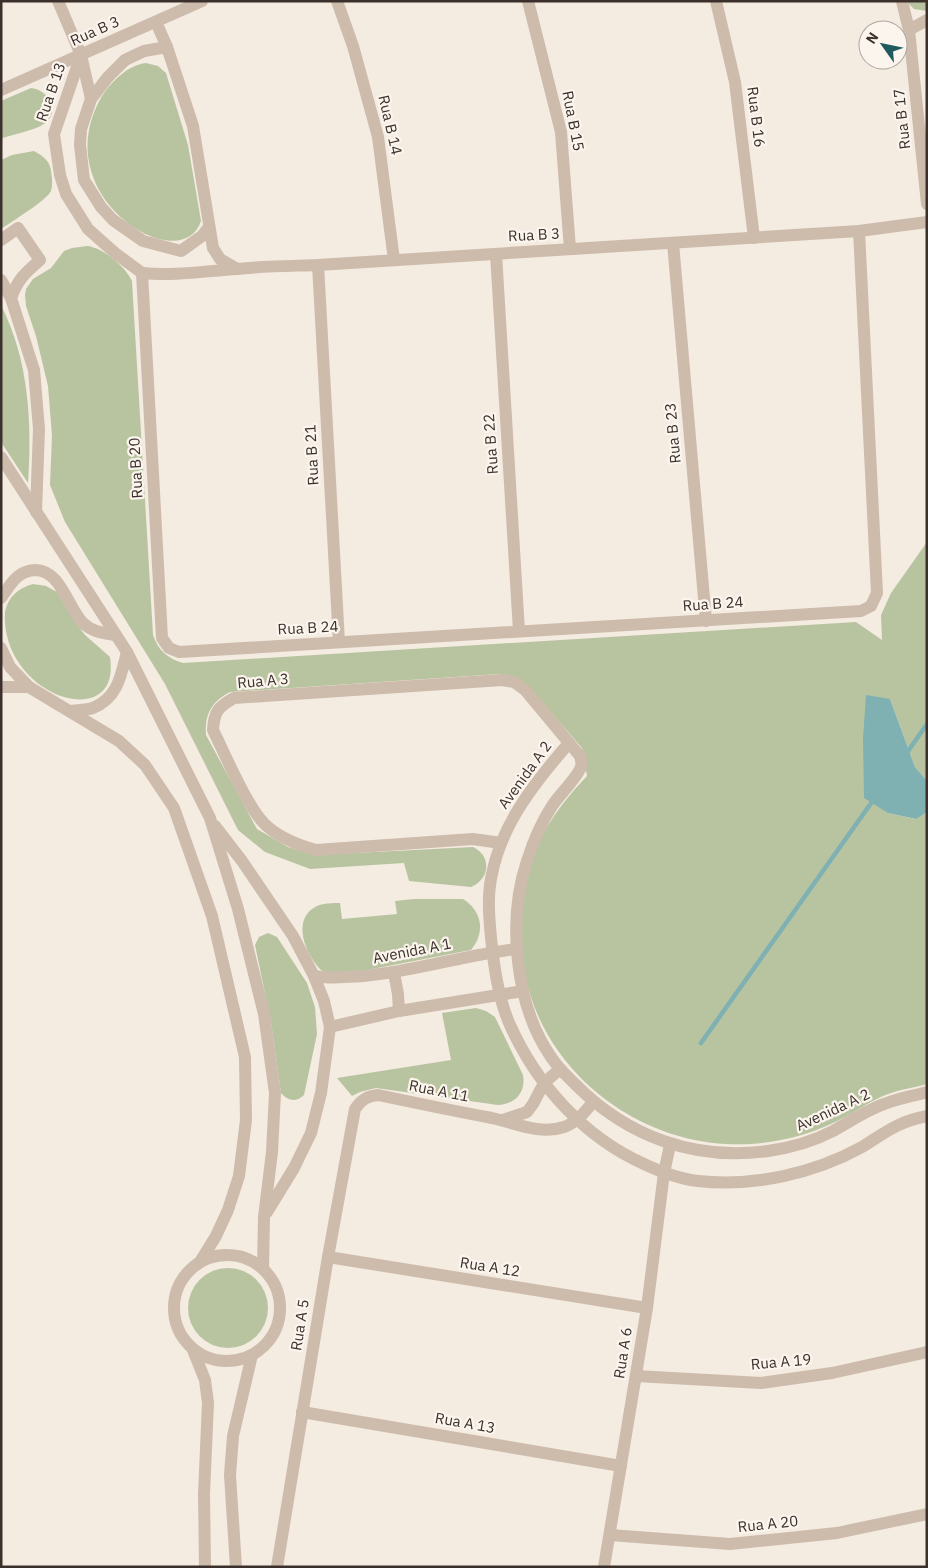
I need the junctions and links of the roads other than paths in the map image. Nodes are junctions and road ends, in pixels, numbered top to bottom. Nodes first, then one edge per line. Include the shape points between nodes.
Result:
1 (58, 1) edge
2 (202, 1) edge
3 (337, 1) edge
4 (528, 1) edge
5 (716, 1) edge
6 (902, 1) edge
7 (927, 20) edge
8 (156, 22) junction
9 (909, 30) junction
10 (166, 47) junction
11 (81, 55) junction
12 (1, 90) edge
13 (91, 99) junction
14 (927, 204) edge
15 (927, 222) edge
16 (209, 227) junction
17 (859, 231) junction
18 (754, 238) junction
19 (1, 240) edge
20 (673, 243) junction
21 (570, 249) junction
22 (496, 254) junction
23 (394, 260) junction
24 (318, 265) junction
25 (237, 268) junction
26 (142, 272) junction
27 (1, 280) edge
28 (11, 298) junction
29 (1, 457) edge
30 (36, 512) junction
31 (1, 598) edge
32 (706, 621) junction
33 (519, 631) junction
34 (115, 634) junction
35 (339, 642) junction
36 (1, 648) edge
37 (127, 652) junction
38 (179, 652) joint
39 (1, 687) edge
40 (29, 687) junction
41 (70, 711) junction
42 (569, 743) junction
43 (210, 818) junction
44 (501, 843) junction
45 (516, 948) junction
46 (493, 951) junction
47 (394, 973) junction
48 (314, 976) junction
49 (523, 991) junction
50 (500, 994) junction
51 (399, 1011) junction
52 (330, 1027) junction
53 (560, 1069) junction
54 (544, 1083) junction
55 (927, 1092) edge
56 (370, 1096) joint
57 (593, 1102) junction
58 (927, 1116) edge
59 (577, 1119) junction
60 (503, 1120) junction
61 (670, 1145) junction
62 (664, 1173) junction
63 (264, 1216) junction
64 (328, 1258) junction
65 (200, 1262) junction
66 (263, 1268) junction
67 (646, 1308) junction
68 (193, 1350) junction
69 (927, 1352) edge
70 (252, 1355) junction
71 (636, 1376) junction
72 (302, 1412) junction
73 (622, 1466) junction
74 (927, 1514) edge
75 (610, 1535) junction
76 (205, 1567) edge
77 (236, 1567) edge
78 (277, 1567) edge
79 (604, 1567) edge

1 - 11 street
2 - 8 street, Rua B 3
3 - 23 street, Rua B 14 via 378,137
4 - 21 street, Rua B 15 via 561,132
5 - 18 street, Rua B 16 via 735,82
6 - 9 street, Rua B 17
7 - 9 street
8 - 10 street
8 - 11 street, Rua B 3
9 - 14 street, Rua B 17
10 - 13 street via 144,51 126,60
10 - 16 street via 192,126
11 - 12 street, Rua B 3
11 - 13 street, Rua B 13
11 - 26 street, Rua B 13 via 54,134 60,174 66,194 88,229
13 - 16 street via 81,129 84,180 113,220 143,242 181,251
15 - 17 street, Rua B 3
16 - 25 street via 216,254
17 - 18 street, Rua B 3
17 - 32 street, Rua B 24 via 877,594 871,606 861,611
18 - 20 street, Rua B 3
19 - 28 street via 18,228 40,260 24,273
20 - 21 street, Rua B 3
20 - 32 street, Rua B 23
21 - 22 street, Rua B 3
22 - 23 street, Rua B 3
22 - 33 street, Rua B 22
23 - 24 street, Rua B 3
24 - 25 street, Rua B 3
24 - 35 street, Rua B 21
25 - 26 street, Rua B 3 via 206,272
26 - 38 street, Rua B 20 via 162,638 169,648
27 - 28 street
28 - 30 street via 34,370 39,429
29 - 30 street
30 - 34 street
31 - 34 street via 16,577 28,571 41,570 59,585 83,623 98,632
32 - 33 street, Rua B 24
33 - 35 street, Rua B 24
34 - 37 street
35 - 38 street, Rua B 24
36 - 40 street via 10,667
37 - 41 street via 118,686 108,699 93,708
37 - 43 street
39 - 40 street
40 - 41 street
41 - 65 street via 120,741 145,766 174,808 212,916 245,1057 246,1120 239,1176 228,1210
42 - 44 street, Avenida A 2 via 535,784
42 - 44 street, Rua A 3 via 525,690 514,682 502,680 234,698 222,705 214,717 213,730 250,804 266,826 291,842 316,850 473,838
42 - 45 street, Avenida A 2 via 580,756 581,767 552,807 526,862 518,895
43 - 48 street via 293,936
43 - 63 street via 238,909 266,1023 275,1093
44 - 46 street, Avenida A 2 via 488,894
45 - 46 street, Avenida A 1
45 - 49 street, Avenida A 2
46 - 47 street, Avenida A 1
46 - 50 street, Avenida A 2
47 - 48 street, Avenida A 1 via 330,979
47 - 51 street
48 - 52 street
49 - 50 street
49 - 53 street, Avenida A 2 via 534,1027
50 - 51 street
50 - 54 street, Avenida A 2 via 509,1023
51 - 52 street
52 - 63 street via 321,1093 311,1133
53 - 54 street, Rua A 11
53 - 57 street, Avenida A 2
54 - 59 street, Avenida A 2
54 - 60 street, Rua A 11 via 527,1112
55 - 61 street, Avenida A 2 via 886,1103 831,1132 769,1151 706,1152
56 - 60 street, Rua A 11
56 - 64 street, Rua A 5 via 360,1101 355,1109
57 - 59 street, Rua A 11
57 - 61 street, Avenida A 2 via 641,1133
58 - 62 street, Avenida A 2 via 886,1130 861,1147 826,1163 780,1178 697,1181
59 - 60 street, Rua A 11 via 553,1129
59 - 62 street, Avenida A 2 via 622,1154
61 - 62 street, Rua A 6
62 - 67 street, Rua A 6
63 - 66 street
64 - 67 street, Rua A 12
64 - 72 street, Rua A 5
65 - 66 street via 216,1255 232,1254
65 - 68 street via 186,1273 177,1288 174,1304 178,1329
66 - 70 street via 274,1281 280,1314 275,1331
67 - 71 street, Rua A 6
68 - 70 street via 222,1361
68 - 76 street via 205,1380 208,1403
69 - 71 street, Rua A 19 via 832,1373 761,1383
70 - 77 street via 233,1436 230,1475
71 - 73 street, Rua A 6
72 - 73 street, Rua A 13
72 - 78 street, Rua A 5
73 - 75 street, Rua A 6
74 - 75 street, Rua A 20 via 837,1533 730,1544
75 - 79 street, Rua A 6

